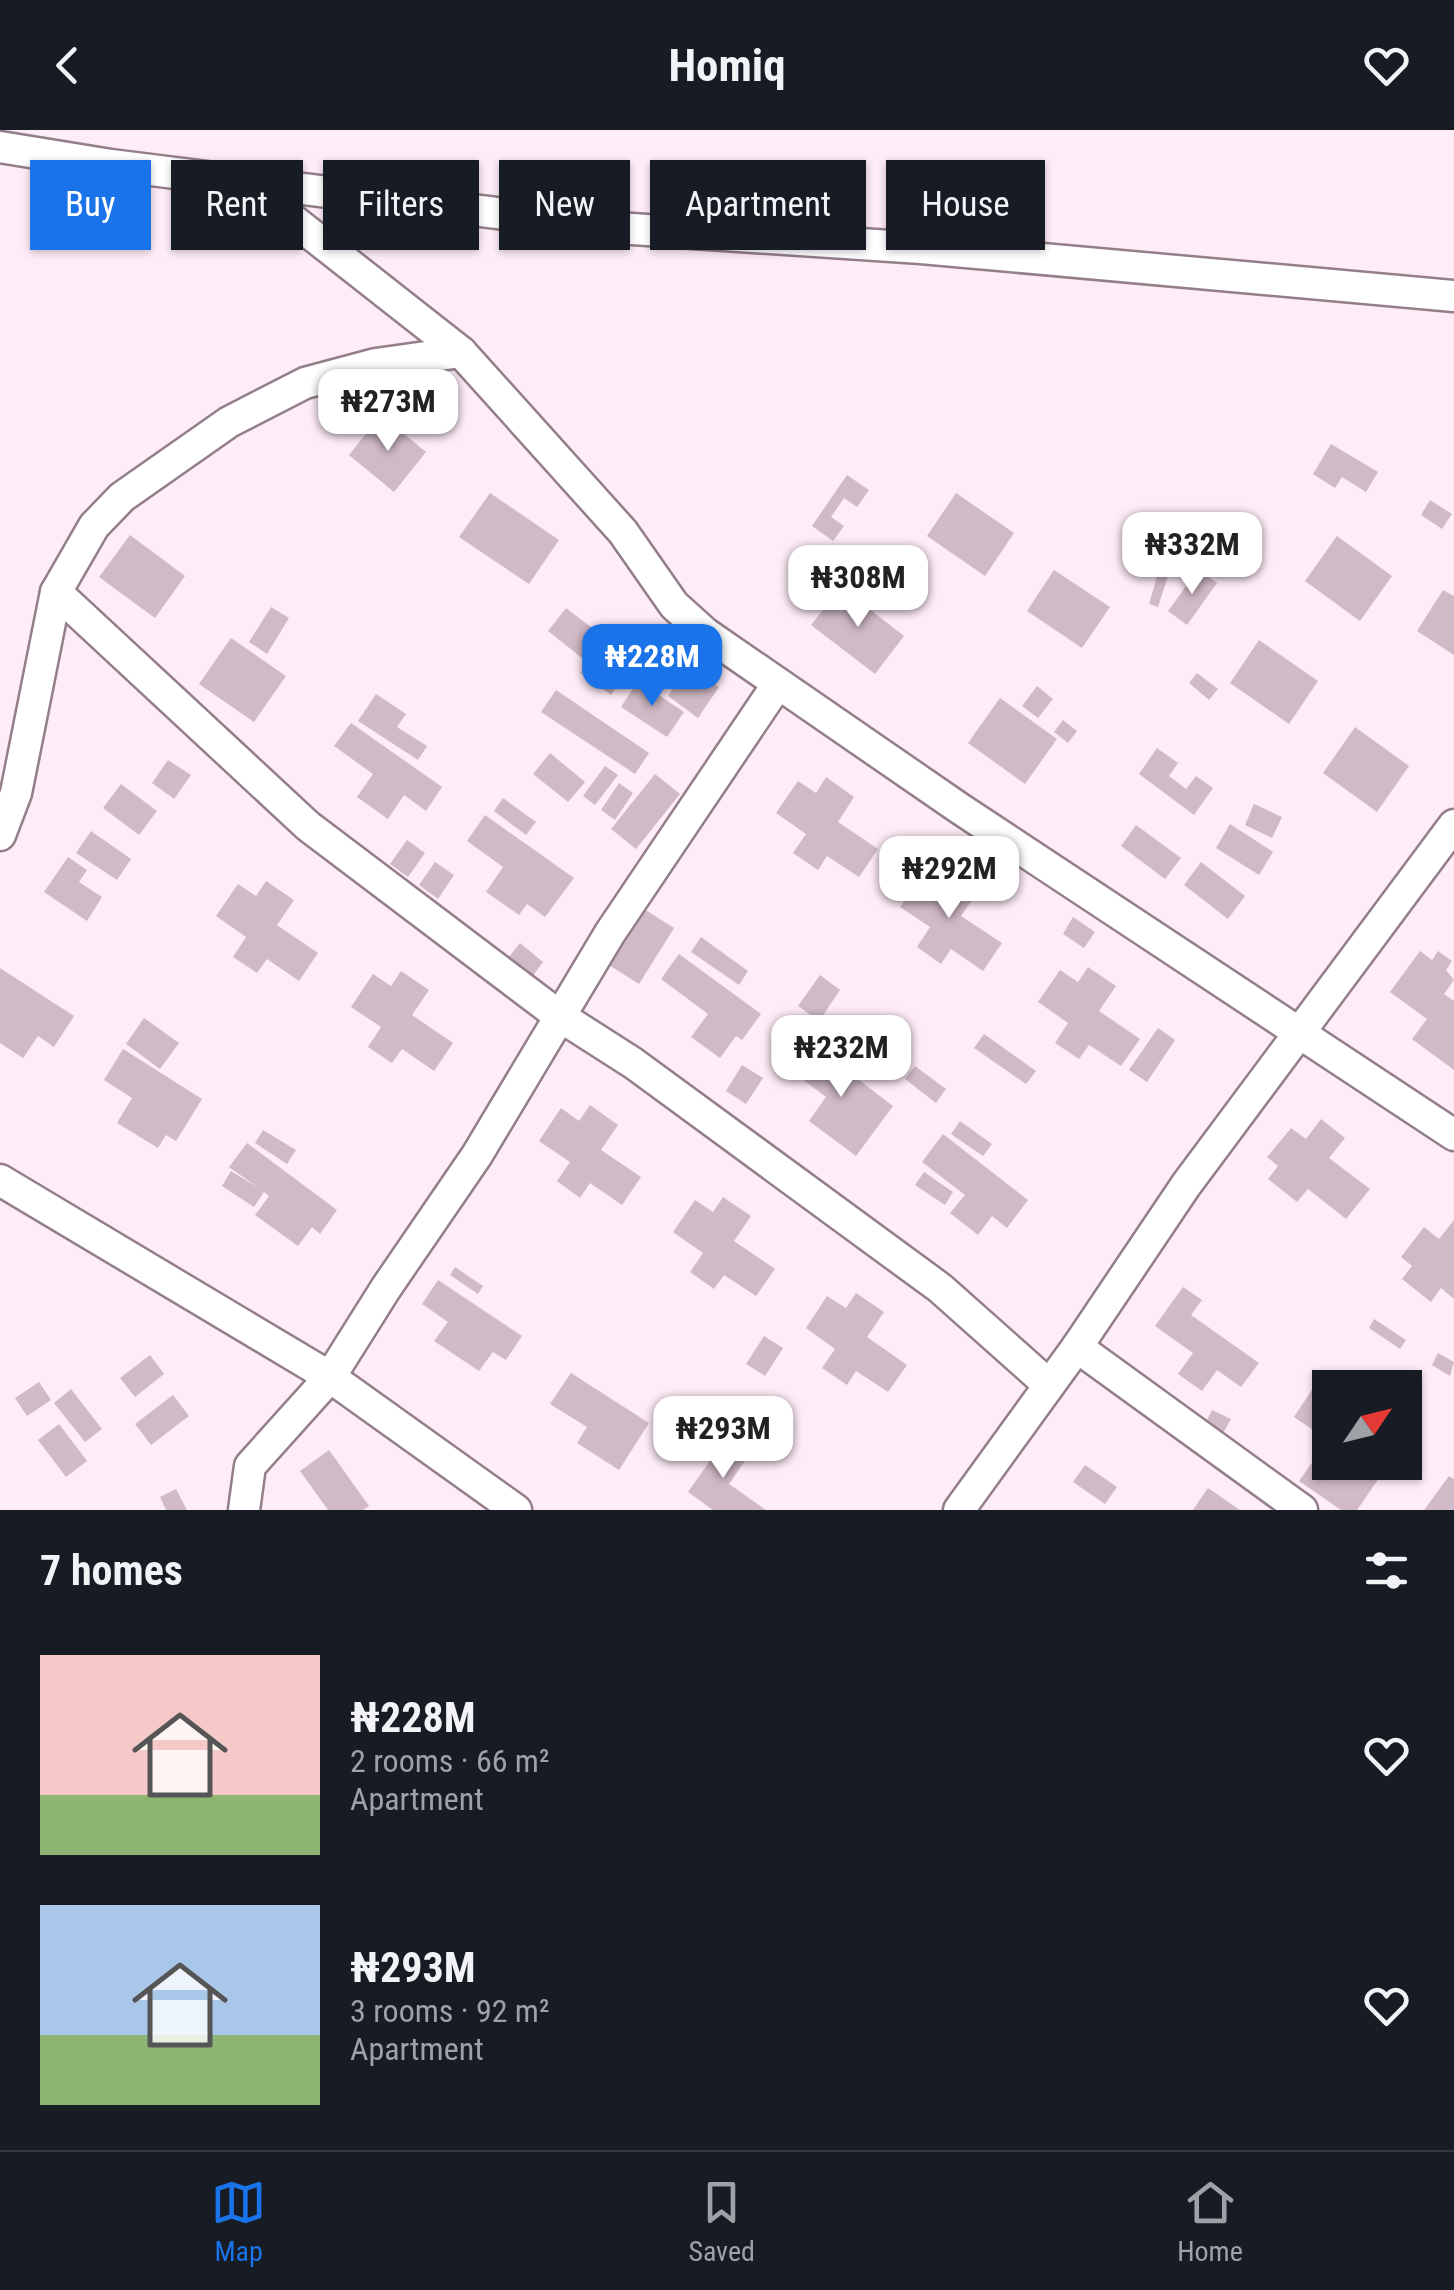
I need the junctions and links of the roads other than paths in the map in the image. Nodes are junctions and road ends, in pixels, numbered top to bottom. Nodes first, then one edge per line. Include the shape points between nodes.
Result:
1 (0, 147) edge
2 (171, 172) edge
3 (303, 188) edge
4 (303, 228) edge
5 (1454, 296) edge
6 (461, 352) junction
7 (56, 592) junction
8 (777, 685) junction
9 (1454, 825) edge
10 (0, 835) edge
11 (558, 1015) junction
12 (1299, 1031) junction
13 (1454, 1136) edge
14 (0, 1180) edge
15 (1077, 1347) junction
16 (330, 1377) junction
17 (1049, 1384) junction
18 (244, 1510) edge
19 (516, 1510) edge
20 (959, 1510) edge
21 (1302, 1510) edge

1 - 2 street
3 - 5 street via 617,228
4 - 6 street
6 - 7 street via 376,364 305,384 229,422 122,497 94,526
6 - 8 street via 623,532 674,604 704,634
7 - 10 street via 16,793
7 - 11 street via 308,826
8 - 11 street
8 - 12 street
9 - 12 street
11 - 16 street via 477,1156
11 - 17 street via 940,1288
12 - 13 street
12 - 15 street
14 - 16 street
15 - 17 street
15 - 21 street
16 - 18 street via 250,1466
16 - 19 street
17 - 20 street

